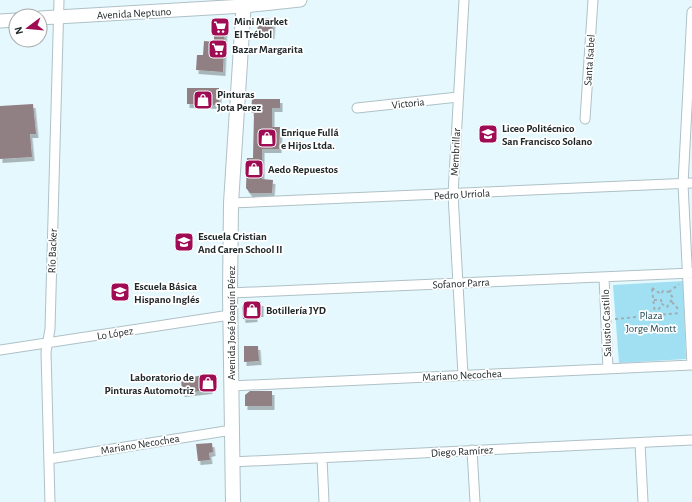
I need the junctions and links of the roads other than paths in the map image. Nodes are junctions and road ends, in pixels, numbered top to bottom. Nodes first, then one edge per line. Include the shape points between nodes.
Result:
1 (59, 0) edge
2 (300, 0) edge
3 (464, 0) edge
4 (593, 0) edge
5 (244, 3) edge
6 (692, 12) edge
7 (59, 17) junction
8 (48, 18) edge
9 (691, 50) edge
10 (458, 97) junction
11 (357, 108) dead end
12 (585, 120) dead end
13 (687, 184) edge
14 (453, 194) junction
15 (232, 203) junction
16 (688, 276) edge
17 (604, 277) junction
18 (458, 283) junction
19 (230, 293) junction
20 (230, 315) junction
21 (48, 343) junction
22 (0, 350) edge
23 (692, 364) edge
24 (608, 369) junction
25 (463, 375) junction
26 (231, 386) junction
27 (232, 430) junction
28 (692, 440) edge
29 (640, 442) junction
30 (472, 450) junction
31 (49, 458) junction
32 (322, 458) junction
33 (232, 462) junction
34 (50, 502) edge
35 (233, 502) edge
36 (324, 502) edge
37 (475, 502) edge
38 (643, 502) edge

1 - 7 street, Río Backer
2 - 5 main road, Avenida Neptuno
3 - 10 street, Membrillar
4 - 12 street, Santa Isabel
5 - 7 main road, Avenida Neptuno
5 - 15 main road, Avenida José Joaquín Pérez
6 - 9 street
7 - 8 main road, Avenida Neptuno
7 - 21 street, Río Backer
9 - 13 street
10 - 11 street, Victoria
10 - 14 street, Membrillar
13 - 14 street, Pedro Urriola
13 - 16 street
14 - 15 street, Pedro Urriola
14 - 18 street, Membrillar
15 - 19 main road, Avenida José Joaquín Pérez
16 - 17 street, Sofanor Parra
16 - 23 street
17 - 18 street, Sofanor Parra
17 - 24 street, Salustio Castillo
18 - 19 street, Sofanor Parra
18 - 25 street, Membrillar
19 - 20 main road, Avenida José Joaquín Pérez
20 - 21 street, Lo López
20 - 26 main road, Avenida José Joaquín Pérez
21 - 22 street, Lo López
21 - 31 street, Río Backer via 46,352
23 - 24 street, Mariano Necochea
24 - 25 street, Mariano Necochea
25 - 26 street, Mariano Necochea
26 - 27 main road, Avenida José Joaquín Pérez
27 - 31 street, Mariano Necochea
27 - 33 main road, Avenida José Joaquín Pérez
28 - 29 street, Diego Ramírez
29 - 30 street, Diego Ramírez
29 - 38 street
30 - 32 street, Diego Ramírez
30 - 37 street
31 - 34 street, Río Backer
32 - 33 street, Diego Ramírez
32 - 36 street
33 - 35 main road, Avenida José Joaquín Pérez

